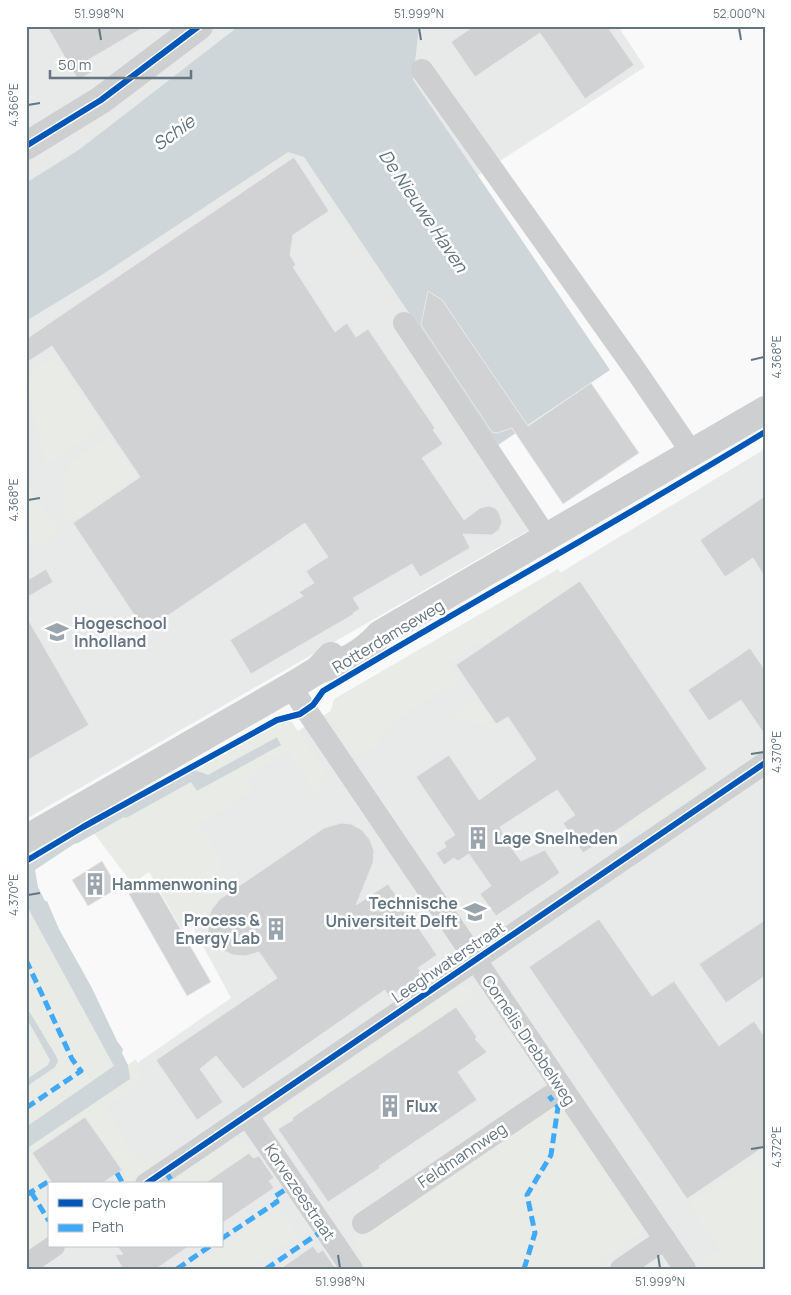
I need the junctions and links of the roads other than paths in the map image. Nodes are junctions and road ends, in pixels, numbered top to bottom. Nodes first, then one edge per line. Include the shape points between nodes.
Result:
1 (200, 26) edge
2 (422, 70) dead end
3 (26, 146) edge
4 (404, 323) dead end
5 (765, 410) edge
6 (692, 453) junction
7 (547, 538) junction
8 (290, 686) junction
9 (765, 763) edge
10 (26, 839) edge
11 (475, 960) junction
12 (562, 1088) junction
13 (247, 1115) junction
14 (149, 1182) edge
15 (363, 1223) dead end
16 (665, 1239) junction
17 (51, 1248) edge
18 (26, 1265) edge
19 (352, 1269) edge
20 (621, 1269) edge
21 (685, 1269) edge

1 - 3 street via 101,100
2 - 6 street
4 - 7 street
5 - 6 street, Rotterdamseweg
6 - 7 street, Rotterdamseweg
7 - 8 street, Rotterdamseweg via 380,634 362,637 332,655 318,670
8 - 10 street, Rotterdamseweg
8 - 11 street, Cornelis Drebbelweg
9 - 11 street, Leeghwaterstraat
11 - 12 street, Cornelis Drebbelweg
11 - 13 street, Leeghwaterstraat
12 - 15 street, Feldmannweg
12 - 16 street, Cornelis Drebbelweg
13 - 14 street, Leeghwaterstraat
13 - 19 street, Korvezeestraat
16 - 20 street
16 - 21 street, Cornelis Drebbelweg
17 - 18 street

